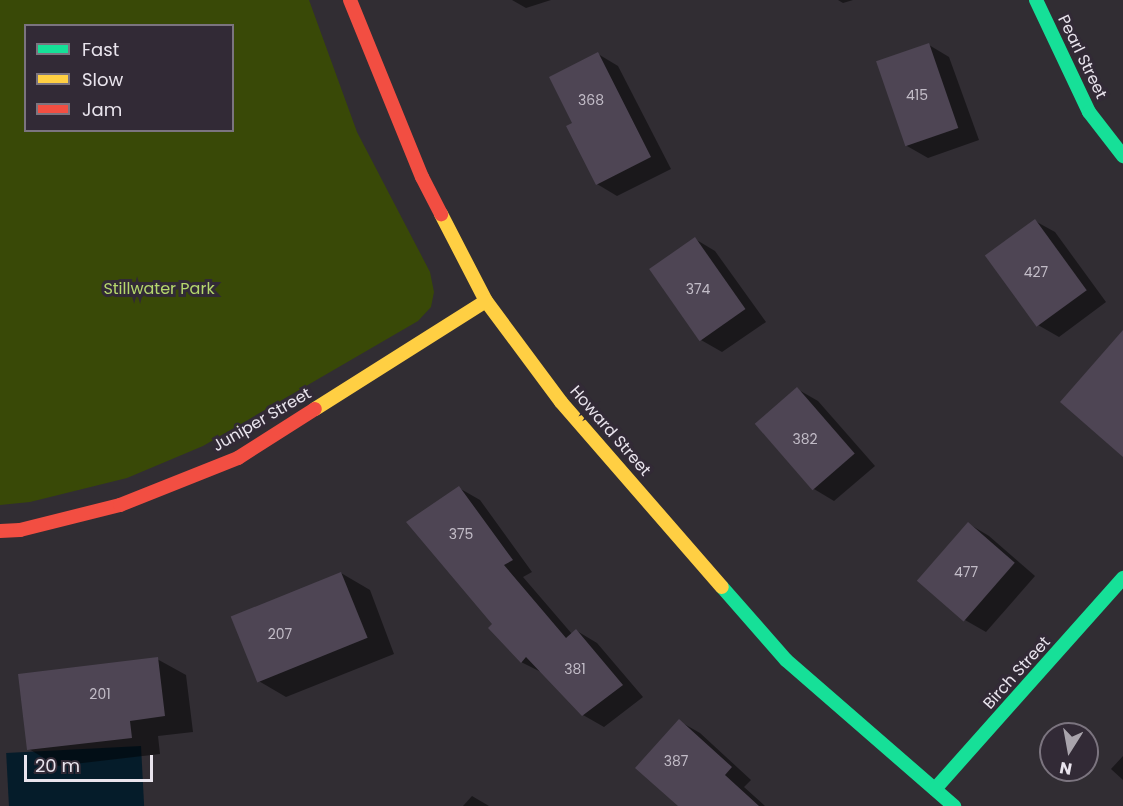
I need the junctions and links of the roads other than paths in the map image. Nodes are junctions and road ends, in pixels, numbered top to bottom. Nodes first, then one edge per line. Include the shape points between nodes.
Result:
1 (350, 0) edge
2 (1036, 0) edge
3 (1123, 156) edge
4 (486, 301) junction
5 (0, 531) edge
6 (1123, 578) edge
7 (935, 789) junction
8 (954, 806) edge

1 - 4 street, Howard Street via 422,177
2 - 3 street, Pearl Street via 1089,112
4 - 5 street, Juniper Street via 238,458 120,505 20,530
4 - 7 street, Howard Street via 561,402 786,660
6 - 7 street, Birch Street
7 - 8 street, Howard Street

